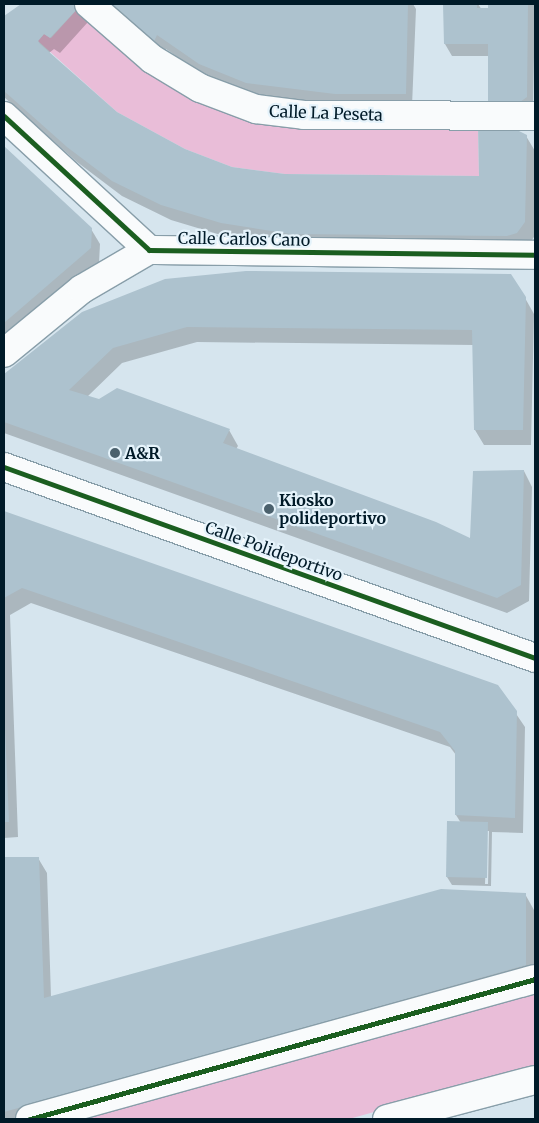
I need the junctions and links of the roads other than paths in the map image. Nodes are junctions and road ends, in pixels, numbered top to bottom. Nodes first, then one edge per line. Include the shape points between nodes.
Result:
1 (88, 4) edge
2 (4, 116) edge
3 (535, 116) edge
4 (150, 250) junction
5 (535, 255) edge
6 (4, 354) edge
7 (4, 467) edge
8 (535, 658) edge
9 (535, 979) edge
10 (535, 1080) edge
11 (30, 1119) edge
12 (387, 1119) edge

1 - 3 street, Calle La Peseta via 152,59 200,88 256,109 304,115
2 - 4 street
4 - 5 street, Calle Carlos Cano
4 - 6 street via 82,289
7 - 8 street, Calle Polideportivo
9 - 11 street
10 - 12 street

